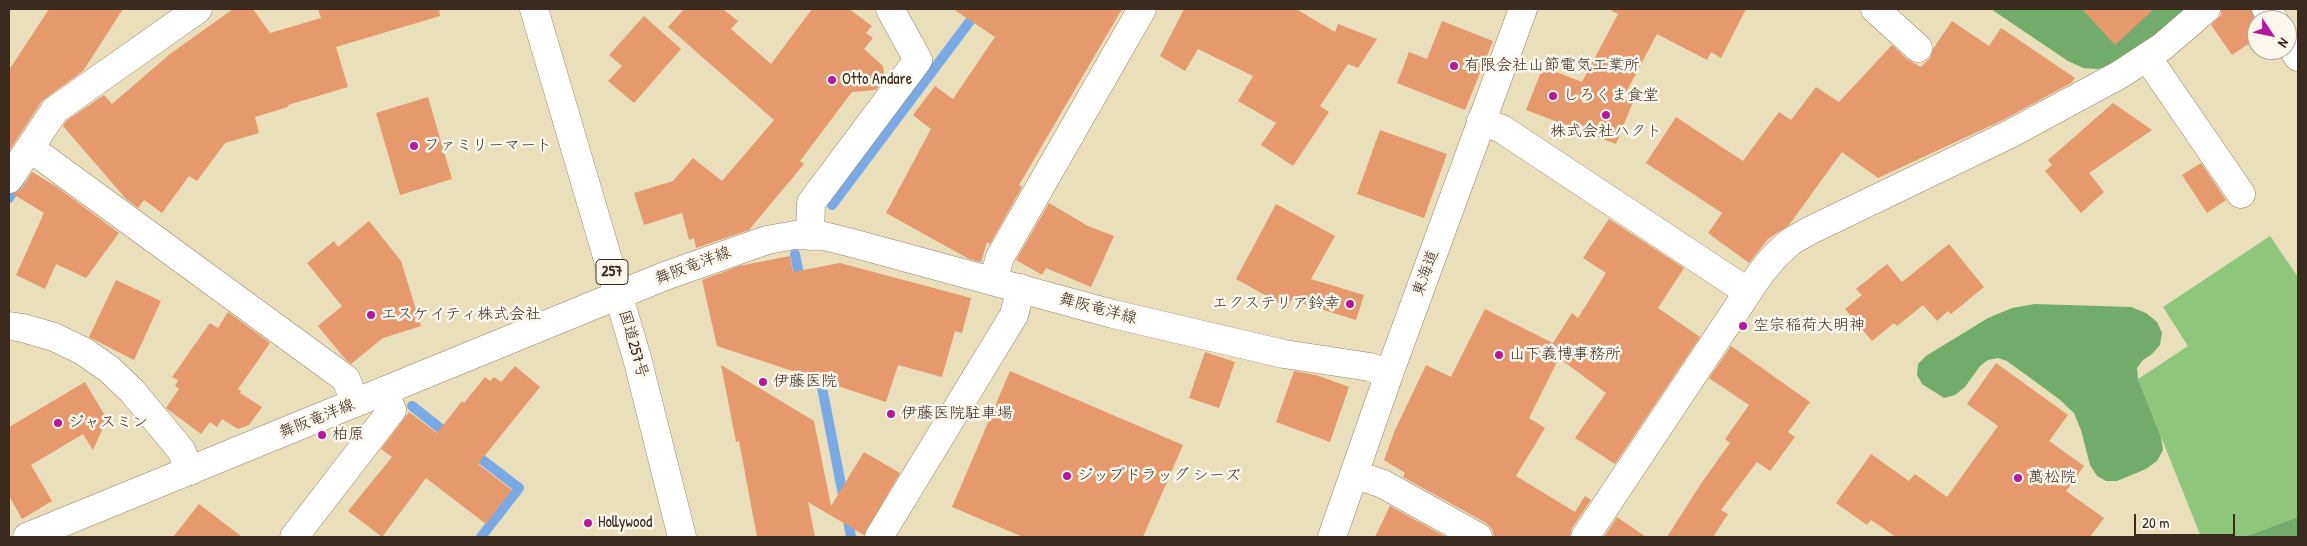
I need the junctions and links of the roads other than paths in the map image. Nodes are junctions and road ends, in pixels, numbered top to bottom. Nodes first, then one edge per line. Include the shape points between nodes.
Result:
1 (198, 9) edge
2 (890, 9) edge
3 (1142, 9) edge
4 (1523, 9) edge
5 (1875, 9) edge
6 (2206, 9) edge
7 (541, 11) edge
8 (1918, 48) dead end
9 (2147, 58) junction
10 (1481, 122) junction
11 (30, 148) junction
12 (9, 179) edge
13 (2241, 194) dead end
14 (810, 236) junction
15 (993, 281) junction
16 (1021, 288) junction
17 (1748, 292) junction
18 (619, 295) junction
19 (9, 326) edge
20 (1389, 374) junction
21 (384, 391) junction
22 (355, 403) junction
23 (190, 471) junction
24 (1354, 474) junction
25 (62, 531) edge
26 (27, 537) edge
27 (294, 537) edge
28 (682, 537) edge
29 (879, 537) edge
30 (1332, 537) edge
31 (1478, 537) edge
32 (1585, 537) edge

1 - 11 main road via 55,110
2 - 14 main road via 918,60 811,203
3 - 15 main road via 1000,257
4 - 10 main road, 東海道
5 - 8 main road
6 - 9 main road
7 - 18 main road, 国道257号 / 257
9 - 13 main road
9 - 17 main road via 2010,134 1796,238 1774,257
10 - 17 main road via 1502,129
10 - 20 main road, 東海道
11 - 12 main road
11 - 22 main road via 346,379
14 - 15 main road, 舞阪竜洋線 via 824,236
14 - 18 main road, 舞阪竜洋線 via 767,240
15 - 16 main road, 舞阪竜洋線
16 - 20 main road, 舞阪竜洋線 via 1113,314 1284,354 1370,367
16 - 29 main road via 1014,314
17 - 32 main road
18 - 21 main road, 舞阪竜洋線
18 - 28 main road, 国道257号 / 257
19 - 23 main road via 54,337 83,350 110,369 181,450
20 - 24 main road, 東海道
21 - 22 main road, 舞阪竜洋線
21 - 27 main road via 392,410
22 - 23 main road, 舞阪竜洋線
23 - 25 main road, 舞阪竜洋線
24 - 30 main road, 東海道
24 - 31 main road via 1383,484
25 - 26 main road, 舞阪竜洋線

